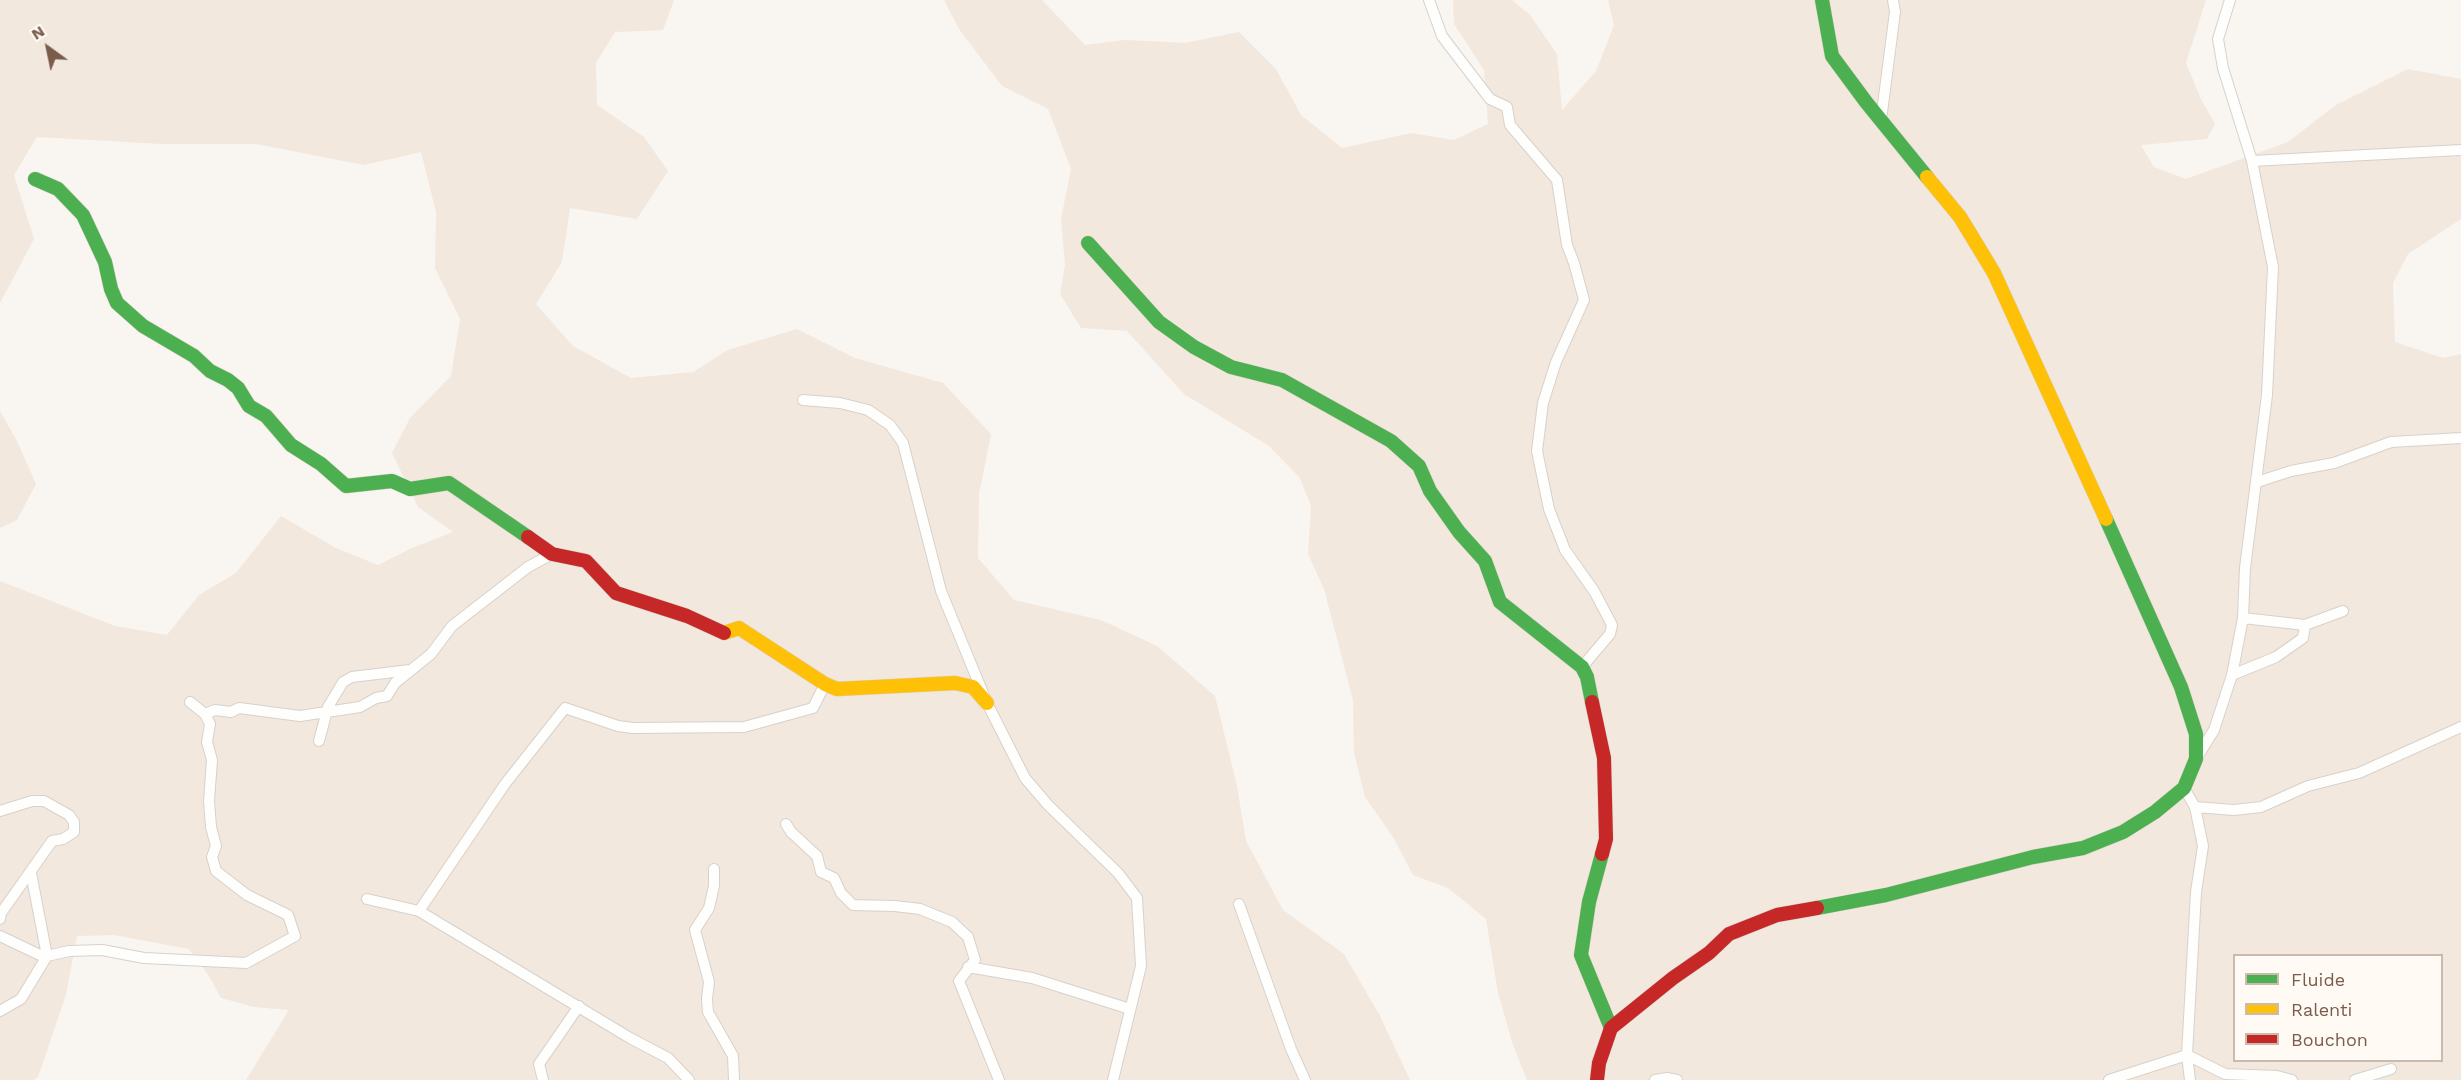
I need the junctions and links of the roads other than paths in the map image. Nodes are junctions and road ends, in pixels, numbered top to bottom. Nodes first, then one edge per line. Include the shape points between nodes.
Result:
1 (1429, 0) edge
2 (1822, 0) edge
3 (1893, 0) edge
4 (2230, 0) edge
5 (1881, 120) junction
6 (2461, 150) edge
7 (2252, 161) junction
8 (35, 179) dead end
9 (1088, 243) dead end
10 (803, 400) dead end
11 (2461, 438) edge
12 (2257, 482) junction
13 (552, 554) junction
14 (2343, 611) dead end
15 (2243, 618) junction
16 (2305, 625) junction
17 (1582, 667) junction
18 (410, 670) junction
19 (2232, 675) junction
20 (825, 684) junction
21 (190, 702) dead end
22 (987, 703) junction
23 (326, 713) junction
24 (205, 714) junction
25 (2461, 727) edge
26 (319, 741) dead end
27 (2196, 759) junction
28 (2184, 788) junction
29 (2195, 807) junction
30 (0, 811) edge
31 (786, 824) dead end
32 (714, 869) dead end
33 (31, 873) junction
34 (367, 899) dead end
35 (1239, 904) dead end
36 (419, 911) junction
37 (0, 919) edge
38 (0, 936) edge
39 (47, 956) junction
40 (968, 968) junction
41 (579, 1006) junction
42 (1131, 1009) junction
43 (0, 1011) edge
44 (1611, 1028) junction
45 (2187, 1055) junction
46 (2391, 1069) dead end
47 (543, 1080) edge
48 (689, 1080) edge
49 (734, 1080) edge
50 (999, 1080) edge
51 (1113, 1080) edge
52 (1305, 1080) edge
53 (1597, 1080) edge
54 (1655, 1080) edge
55 (1677, 1080) edge
56 (2109, 1080) edge
57 (2190, 1080) edge
58 (2292, 1080) edge
59 (2355, 1080) edge

1 - 17 street via 1442,36 1490,99 1507,107 1510,125 1557,180 1567,245 1584,300 1556,362 1543,403 1537,452 1549,509 1565,550 1612,625 1610,634
2 - 5 street via 1832,56
3 - 5 street via 1895,12
4 - 7 street via 2218,39
5 - 27 street via 1960,217 1994,273 2181,687 2196,734
6 - 7 street
7 - 12 street via 2273,267 2267,395
8 - 13 street via 58,189 83,215 105,262 117,303 143,326 228,380 249,406 266,416 291,445 346,486 392,481 410,489 449,483
9 - 17 street via 1159,322 1194,347 1231,367 1282,380 1391,441 1419,466 1430,491 1485,561 1500,602
10 - 22 street via 868,410 890,425 903,443 941,591
11 - 12 street via 2391,442 2334,463
12 - 15 street via 2245,568
13 - 18 street via 473,608
13 - 20 street via 586,561 616,593 687,616 724,633 739,628
14 - 16 street
15 - 16 street
15 - 19 street
16 - 19 street via 2303,638 2276,657
17 - 44 street via 1604,758 1606,840 1589,902 1581,955
18 - 23 street via 387,696 360,707
18 - 23 street via 352,677 344,682
19 - 27 street via 2214,729
20 - 22 street via 837,689 955,684 973,687
20 - 36 street via 813,708 744,727 633,728 565,708 505,784
21 - 24 street
22 - 42 street via 1025,778 1118,873 1137,898 1141,966
23 - 24 street via 300,716 239,708
23 - 26 street
24 - 39 street via 210,724 209,801 216,871 247,895 288,915 295,936 246,963 144,958 102,950
25 - 29 street via 2359,773 2308,786 2261,807
27 - 28 street
28 - 29 street
28 - 44 street via 2123,832 2083,848 1886,895 1777,915 1729,934
29 - 45 street via 2203,846 2196,892
30 - 33 street via 44,801 74,822 74,832 52,841
31 - 40 street via 817,856 821,872 834,878 853,905 920,909 952,922 968,937 975,960
32 - 49 street via 709,908 695,930 710,982 708,1012 733,1056
33 - 37 street
33 - 39 street
34 - 36 street
35 - 52 street
36 - 41 street
38 - 39 street
39 - 43 street via 21,999
40 - 42 street via 1032,978
40 - 50 street via 959,981
41 - 47 street via 538,1065
41 - 48 street via 668,1058
42 - 51 street
44 - 53 street
45 - 56 street
45 - 57 street
45 - 58 street via 2225,1074
46 - 59 street
54 - 55 street

